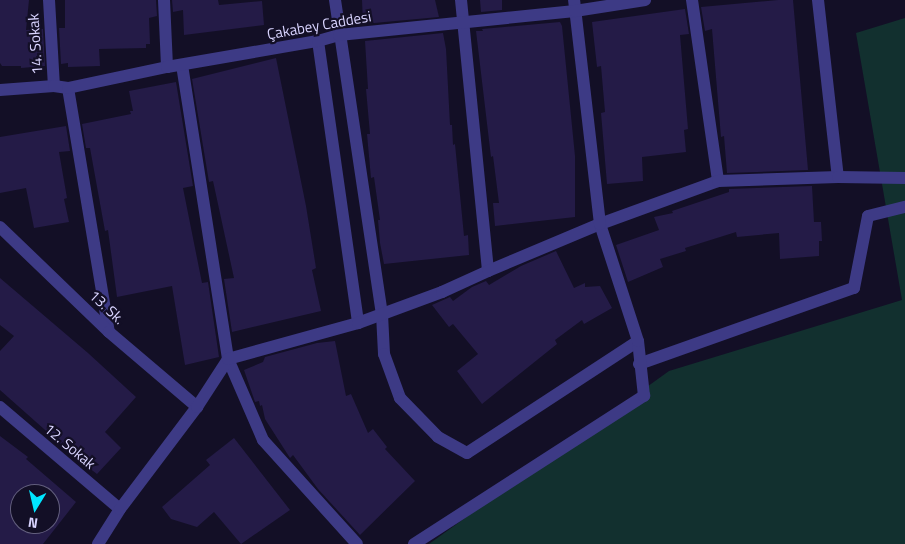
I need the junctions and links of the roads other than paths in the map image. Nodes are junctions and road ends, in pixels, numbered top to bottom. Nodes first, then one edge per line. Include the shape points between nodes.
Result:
1 (48, 0) edge
2 (164, 0) edge
3 (335, 0) edge
4 (461, 0) edge
5 (645, 0) edge
6 (692, 0) edge
7 (818, 0) edge
8 (574, 6) edge
9 (464, 24) junction
10 (339, 35) junction
11 (318, 41) junction
12 (182, 65) junction
13 (167, 67) junction
14 (54, 86) junction
15 (68, 88) junction
16 (0, 90) edge
17 (838, 177) junction
18 (905, 178) edge
19 (718, 181) junction
20 (905, 207) edge
21 (600, 224) junction
22 (0, 227) edge
23 (488, 271) junction
24 (382, 314) junction
25 (358, 323) junction
26 (109, 332) junction
27 (638, 342) junction
28 (228, 359) junction
29 (638, 364) junction
30 (0, 407) edge
31 (197, 407) junction
32 (120, 509) junction
33 (98, 544) edge
34 (357, 544) edge
35 (414, 544) edge

1 - 14 street, 14. Sokak
2 - 13 street
3 - 10 street
4 - 9 street
5 - 8 street, Çakabey Caddesi
6 - 19 street
7 - 17 street
8 - 9 street, Çakabey Caddesi
8 - 21 street
9 - 10 street, Çakabey Caddesi
9 - 23 street
10 - 11 street, Çakabey Caddesi
10 - 24 street
11 - 12 street, Çakabey Caddesi
11 - 25 street
12 - 13 street, Çakabey Caddesi
12 - 28 street
13 - 15 street, Çakabey Caddesi
14 - 15 street, Çakabey Caddesi
14 - 16 street, Çakabey Caddesi
15 - 26 street
17 - 18 street
17 - 19 street
19 - 21 street
20 - 29 street via 868,216 854,288
21 - 23 street
21 - 27 street
22 - 26 street, 13. Sk.
23 - 24 street
24 - 25 street
24 - 27 street via 384,354 400,398 438,437 467,453
25 - 28 street
26 - 31 street, 13. Sk.
27 - 29 street
28 - 31 street
28 - 34 street via 263,440
29 - 35 street via 644,396
30 - 32 street, 12. Sokak
31 - 32 street
32 - 33 street

